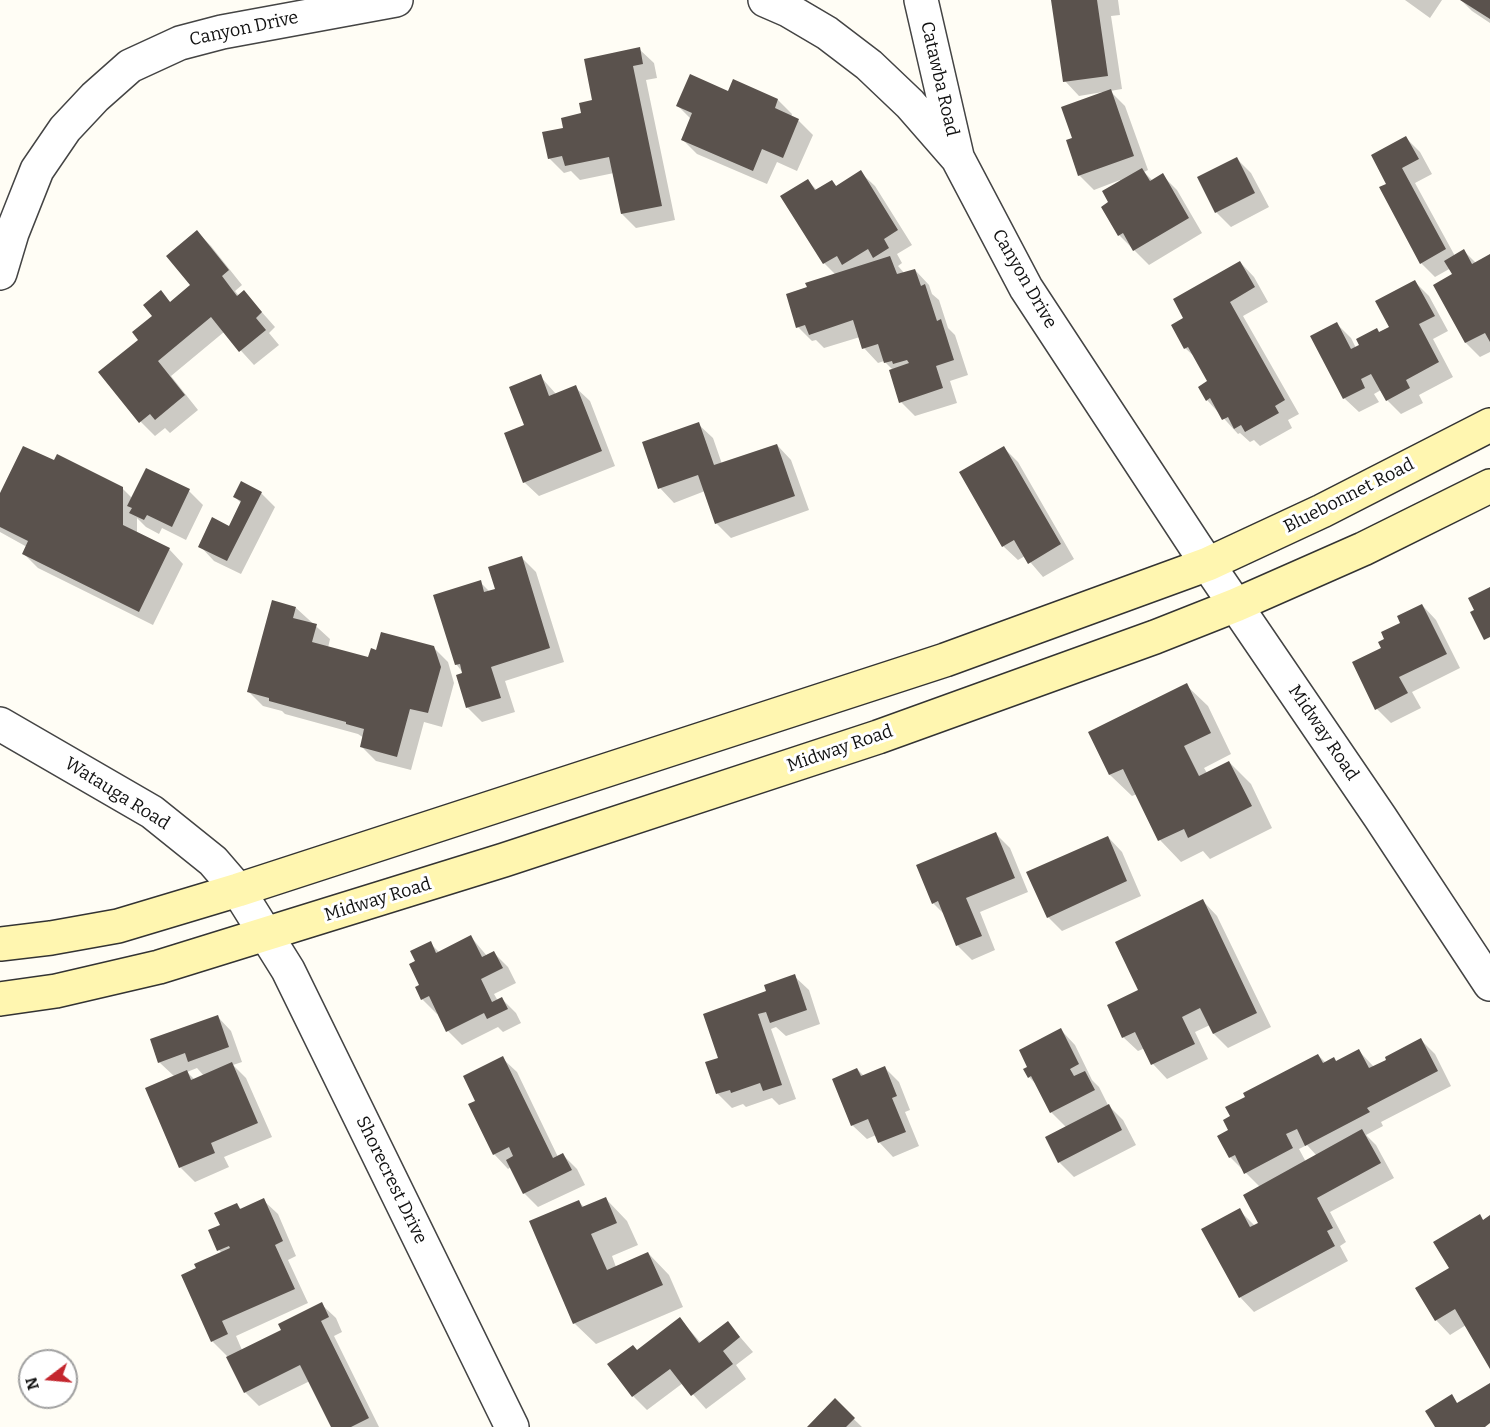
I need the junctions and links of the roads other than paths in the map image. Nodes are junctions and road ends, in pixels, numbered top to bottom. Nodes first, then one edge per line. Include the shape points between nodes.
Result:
1 (396, 0) edge
2 (765, 0) edge
3 (921, 0) edge
4 (958, 159) junction
5 (0, 273) edge
6 (1490, 425) edge
7 (1490, 486) edge
8 (1208, 564) junction
9 (1236, 605) junction
10 (0, 724) edge
11 (238, 890) junction
12 (267, 935) junction
13 (0, 944) edge
14 (1490, 984) edge
15 (0, 999) edge
16 (513, 1427) edge

1 - 5 street, Canyon Drive via 222,32 180,43 130,66 65,129 37,170
2 - 4 street, Canyon Drive via 827,33 869,65
3 - 4 street, Catawba Road
4 - 8 street, Canyon Drive via 1026,288
6 - 8 main road, Bluebonnet Road
7 - 9 main road via 1364,549
8 - 9 street, Canyon Drive
8 - 11 main road via 945,660
9 - 12 main road, Midway Road via 878,737
9 - 14 street, Midway Road
10 - 11 street, Watauga Road via 152,812 213,861
11 - 12 street, Watauga Road
11 - 13 main road via 118,926
12 - 15 main road, Midway Road via 159,967 56,991
12 - 16 street, Shorecrest Drive via 288,970

